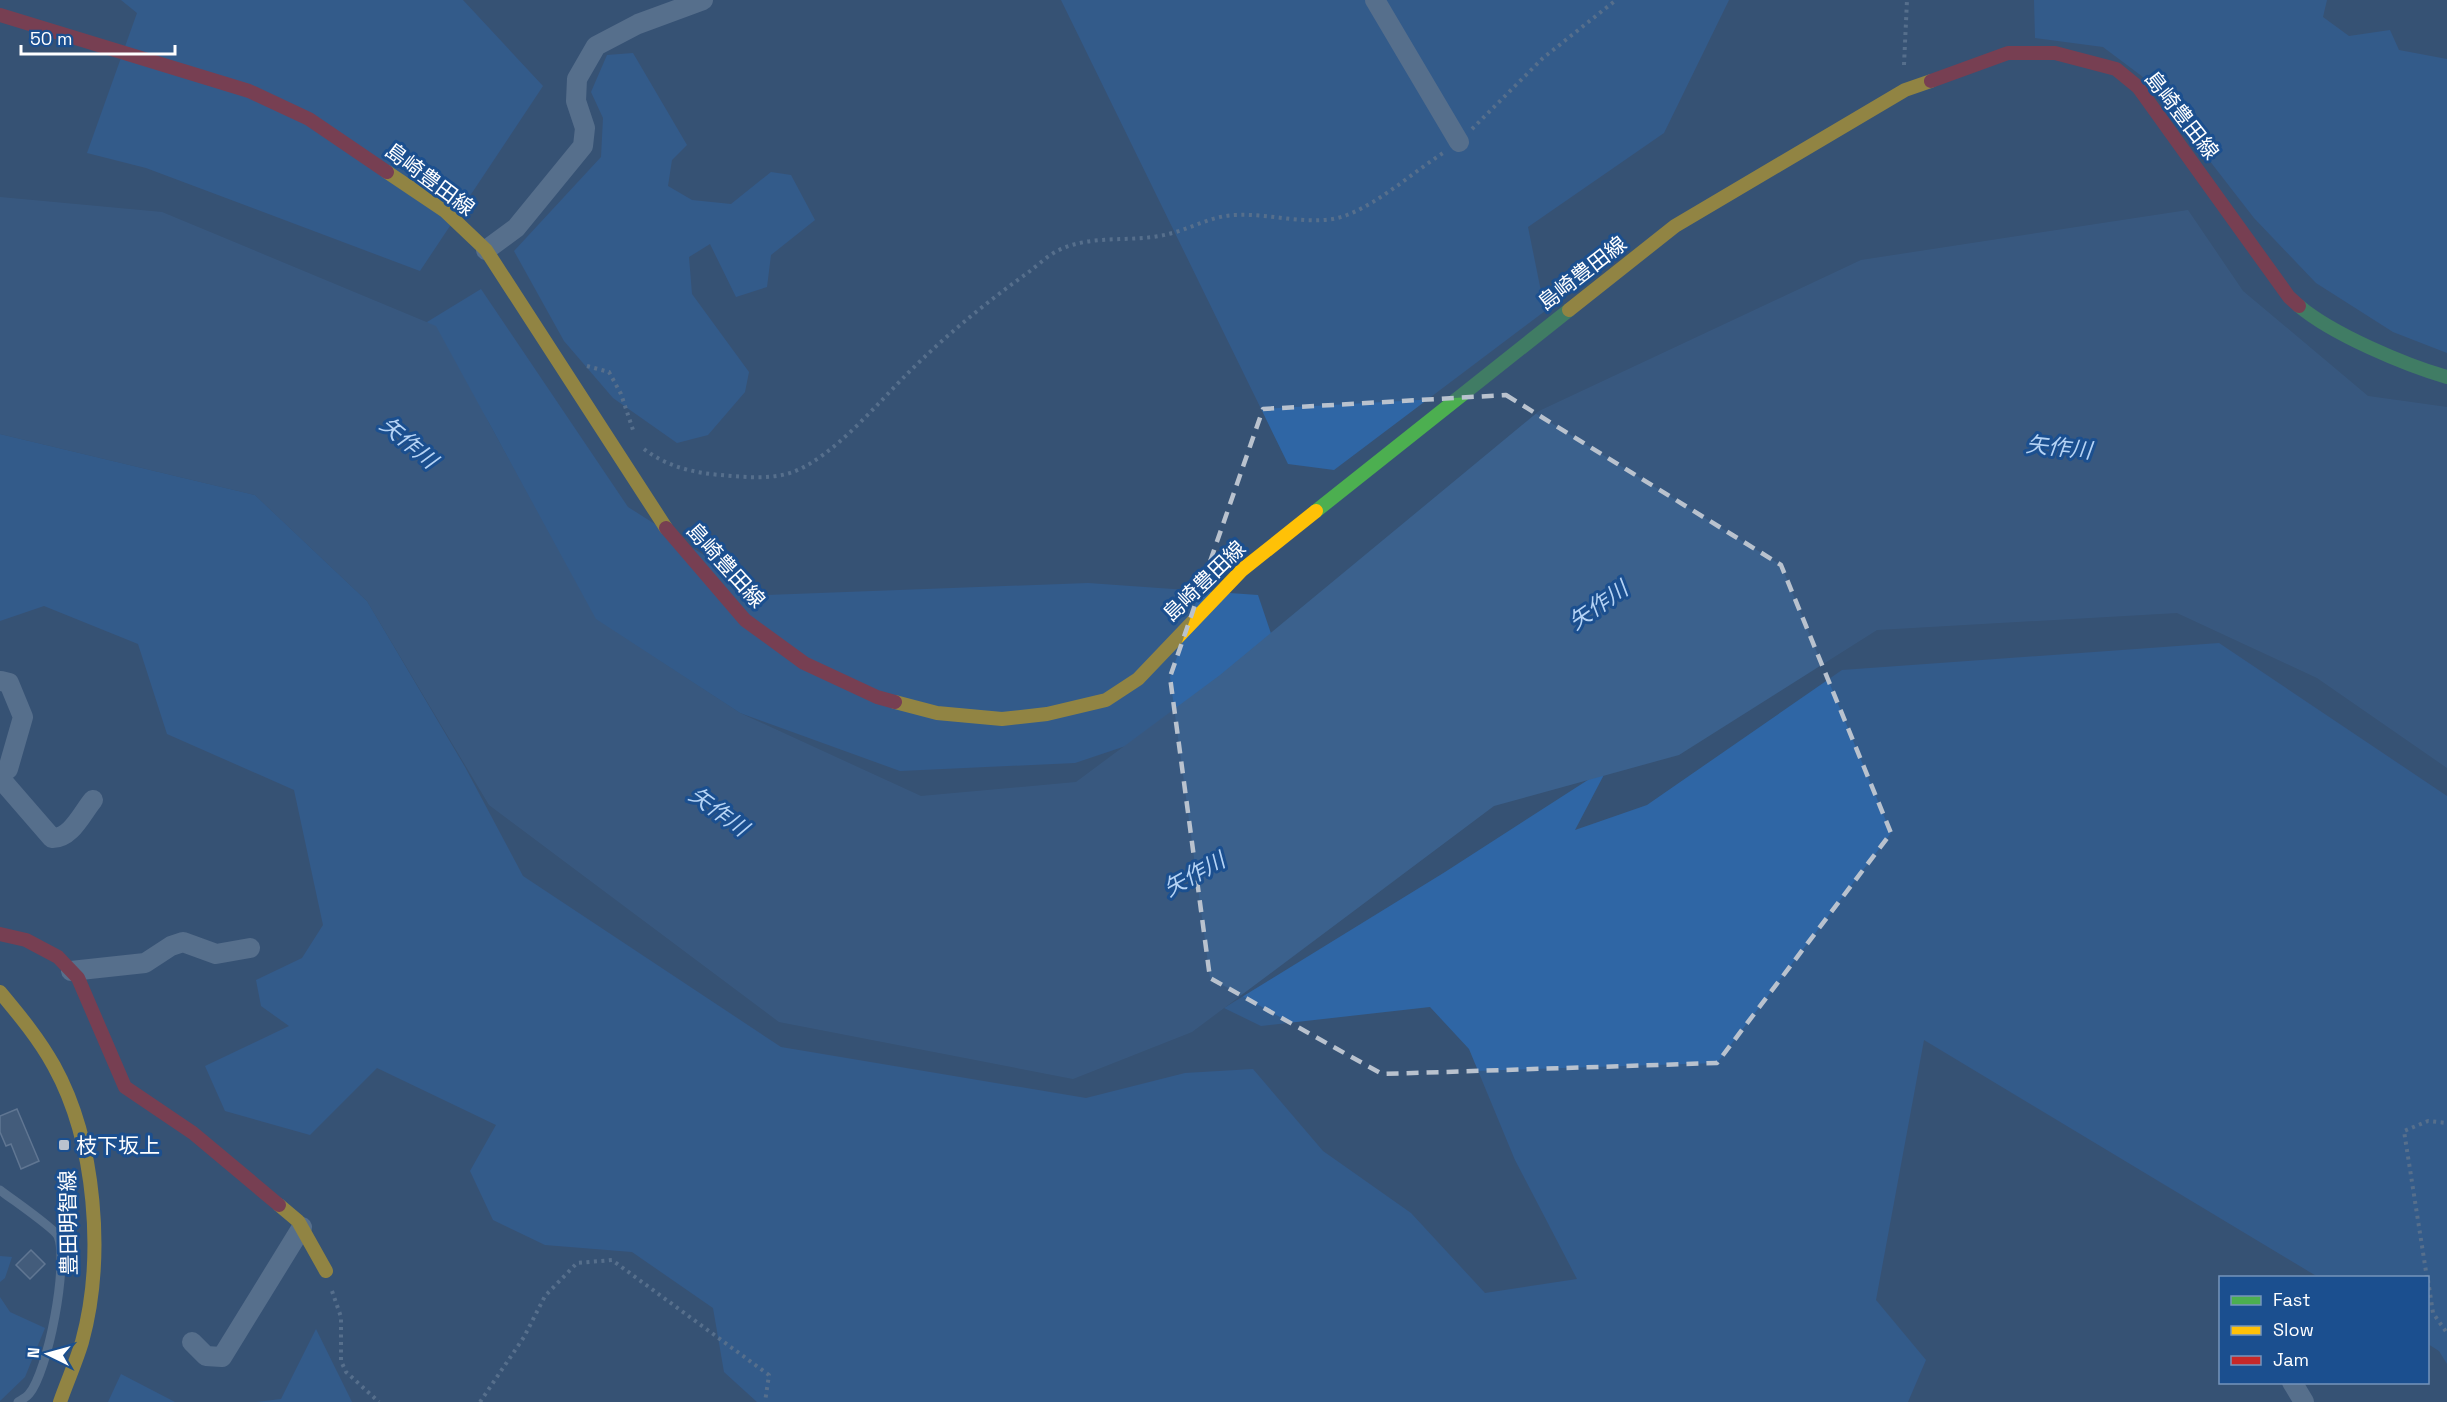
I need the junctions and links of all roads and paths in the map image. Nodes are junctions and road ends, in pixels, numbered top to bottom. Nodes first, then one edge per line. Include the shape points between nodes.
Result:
1 (703, 0) edge
2 (1376, 0) edge
3 (1616, 0) edge
4 (1907, 0) edge
5 (0, 15) edge
6 (1905, 90) junction
7 (1459, 142) junction
8 (486, 250) junction
9 (580, 366) dead end
10 (2447, 377) edge
11 (636, 438) dead end
12 (643, 448) dead end
13 (1, 681) edge
14 (0, 776) edge
15 (93, 800) dead end
16 (0, 934) edge
17 (250, 948) dead end
18 (71, 971) junction
19 (0, 992) edge
20 (2447, 1123) edge
21 (0, 1190) edge
22 (302, 1227) junction
23 (326, 1271) joint
24 (2427, 1276) edge
25 (2429, 1290) edge
26 (2447, 1333) edge
27 (192, 1342) dead end
28 (2293, 1384) edge
29 (18, 1402) edge
30 (60, 1402) edge
31 (379, 1402) edge
32 (480, 1402) edge
33 (765, 1402) edge
34 (2304, 1402) edge

1 - 8 street via 638,24 596,46 577,79 576,101 585,128 583,146 516,228
2 - 7 street
3 - 7 path via 1543,58
4 - 6 path
5 - 8 main road, 島崎豊田線 via 249,90 309,119 444,212
6 - 8 main road, 島崎豊田線 via 1674,226 1242,570 1138,679 1106,700 1047,714 1002,719 937,713 877,697 804,663 745,620 673,539
6 - 10 main road, 島崎豊田線 via 2008,53 2055,53 2116,69 2138,87 2289,297 2315,319 2418,369
7 - 12 path via 1345,216 1211,218 1172,234 1102,240 1059,250 996,294 908,373 861,422 809,464 793,472 764,477 710,474 669,465
9 - 11 path via 609,372
13 - 14 street via 9,683 23,717 8,769
14 - 15 street via 52,838 68,832
16 - 18 main road via 26,940 58,957
17 - 18 street via 216,954 183,942 145,963
18 - 22 main road via 78,978 125,1087 193,1133
19 - 30 main road, 豊田明智線 via 38,1040 60,1080 76,1115 89,1165 92,1272 84,1335
20 - 24 path via 2428,1121 2404,1131
21 - 29 lane via 57,1234 62,1254 45,1359 29,1394
22 - 23 main road
22 - 27 street via 222,1357 206,1356
23 - 31 path via 341,1317 341,1361 346,1372
25 - 26 path via 2433,1313
28 - 34 street
32 - 33 path via 524,1337 545,1296 577,1263 612,1260 769,1376

